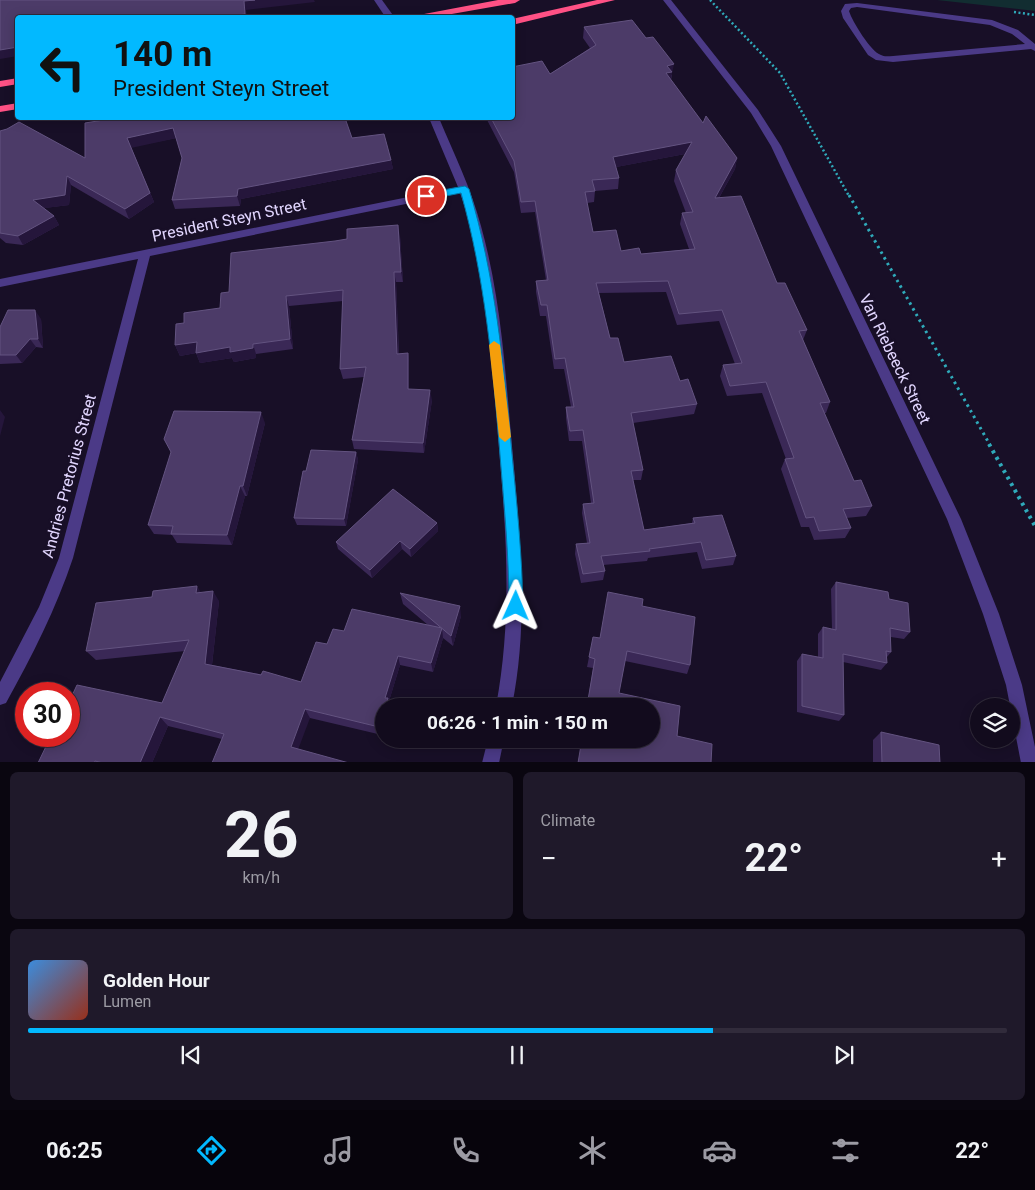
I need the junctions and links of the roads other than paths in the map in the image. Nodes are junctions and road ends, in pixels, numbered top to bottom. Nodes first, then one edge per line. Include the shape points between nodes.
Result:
1 (378, 0) edge
2 (515, 0) edge
3 (610, 0) edge
4 (667, 0) edge
5 (389, 15) edge
6 (426, 15) edge
7 (515, 21) edge
8 (1034, 47) edge
9 (15, 82) edge
10 (0, 84) edge
11 (15, 106) edge
12 (0, 109) edge
13 (435, 120) edge
14 (465, 189) junction
15 (145, 254) junction
16 (0, 283) edge
17 (0, 698) edge
18 (505, 698) edge
19 (494, 748) edge
20 (490, 762) edge
21 (1030, 762) edge

1 - 5 street
2 - 6 highway
3 - 7 highway
4 - 21 street, Van Riebeeck Street via 755,112 776,146 954,519 991,614 1014,685
8 - 8 street via 879,58 866,48 844,11 848,6 857,5 978,21 1009,29
9 - 10 highway
11 - 12 highway
13 - 14 street
14 - 15 street, President Steyn Street
14 - 18 street via 486,276 502,402 516,569 515,623
15 - 16 street, President Steyn Street
15 - 17 street, Andries Pretorius Street via 66,558 26,654
19 - 20 street

